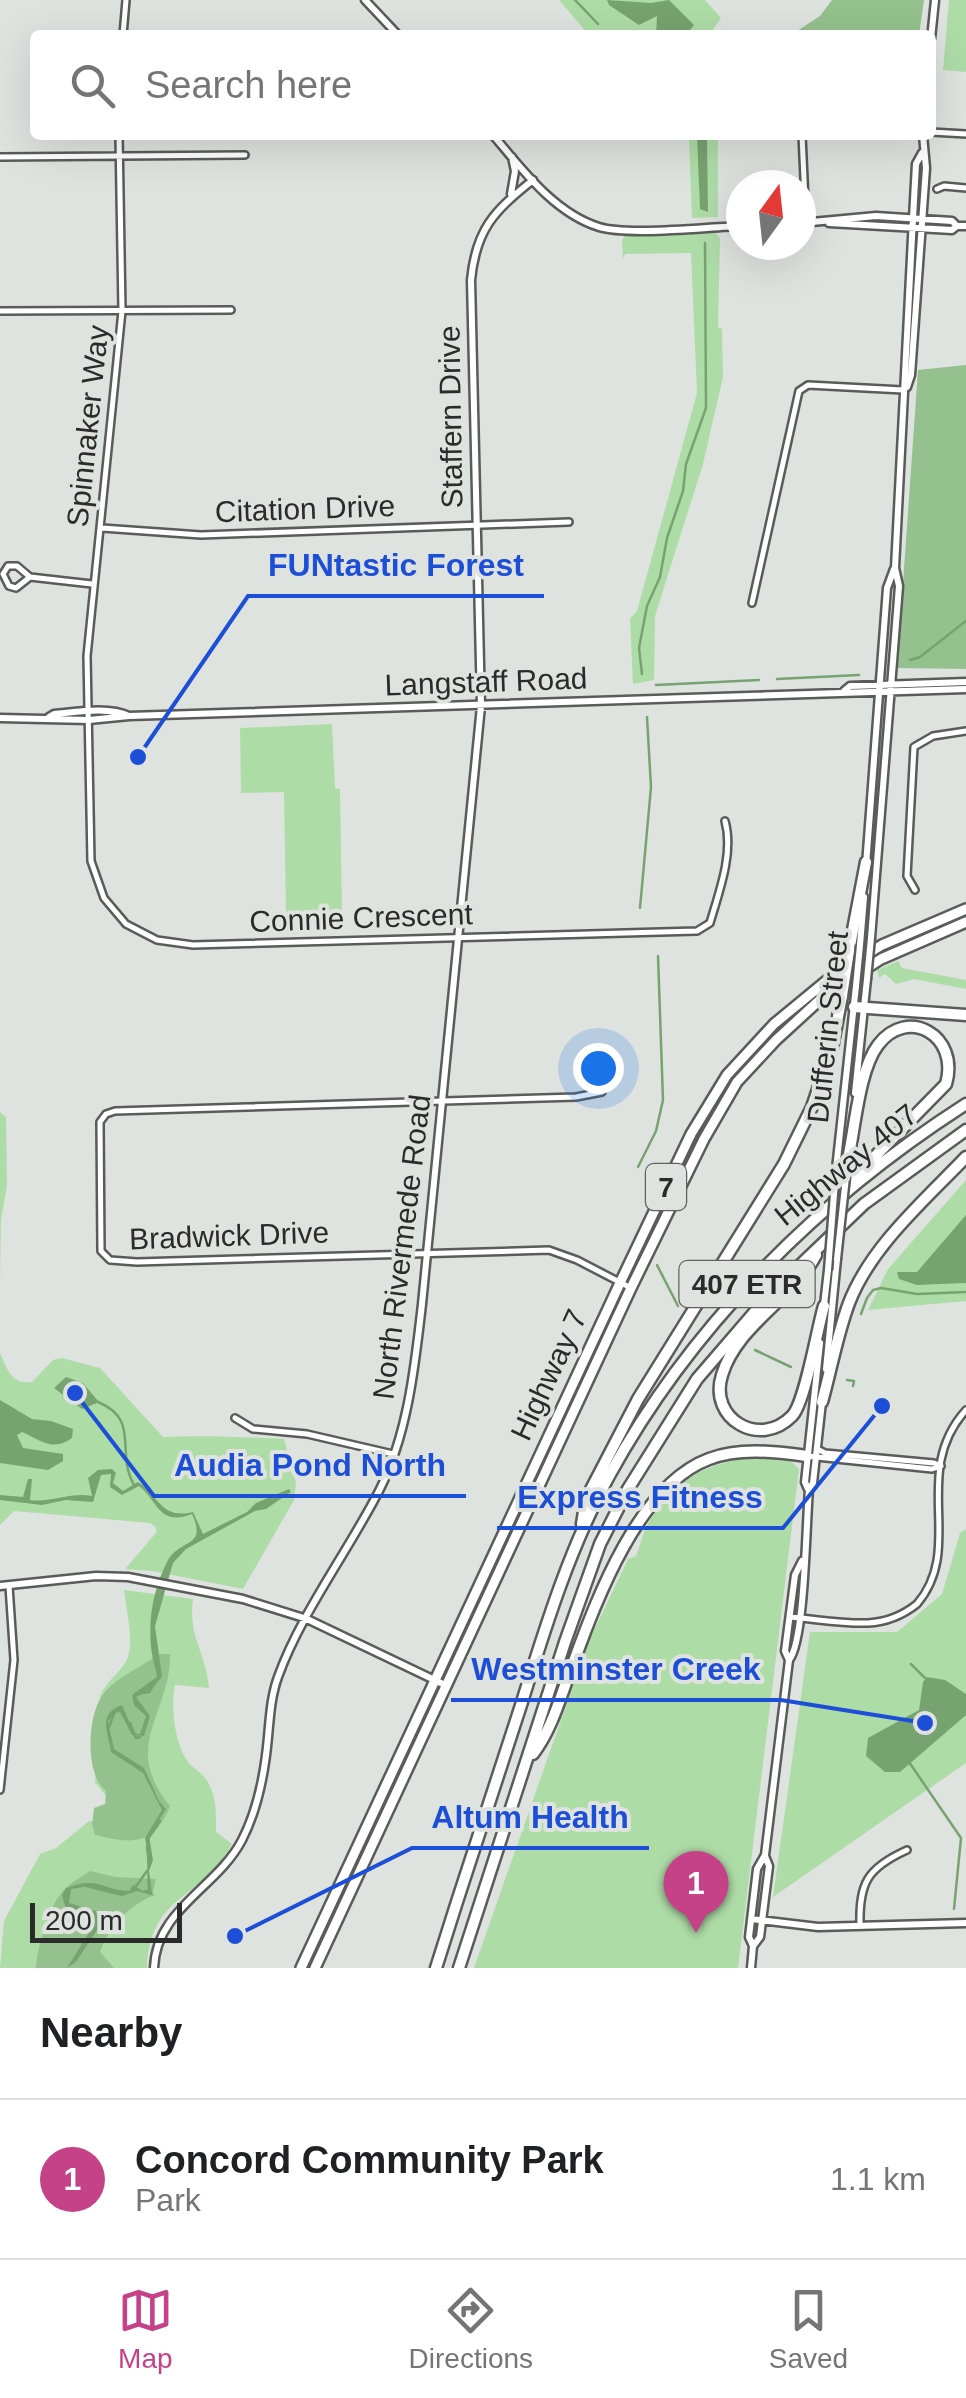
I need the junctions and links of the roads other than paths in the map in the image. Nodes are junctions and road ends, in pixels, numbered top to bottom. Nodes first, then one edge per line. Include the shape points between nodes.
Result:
1 (126, 0) edge
2 (364, 0) edge
3 (936, 0) edge
4 (123, 30) edge
5 (393, 30) edge
6 (932, 30) edge
7 (936, 132) edge
8 (966, 134) edge
9 (119, 140) edge
10 (497, 140) edge
11 (802, 140) edge
12 (923, 140) edge
13 (120, 155) junction
14 (245, 155) dead end
15 (511, 156) junction
16 (0, 157) edge
17 (803, 170) edge
18 (533, 180) junction
19 (966, 188) edge
20 (938, 190) dead end
21 (509, 199) junction
22 (816, 222) edge
23 (917, 223) junction
24 (726, 226) edge
25 (961, 226) edge
26 (122, 310) junction
27 (231, 310) dead end
28 (0, 311) edge
29 (906, 390) junction
30 (569, 522) dead end
31 (475, 524) junction
32 (102, 528) junction
33 (895, 568) junction
34 (30, 577) junction
35 (92, 584) junction
36 (752, 603) dead end
37 (966, 686) edge
38 (879, 689) junction
39 (891, 689) junction
40 (481, 706) junction
41 (89, 716) junction
42 (0, 718) edge
43 (966, 731) edge
44 (726, 822) dead end
45 (866, 862) joint
46 (915, 890) dead end
47 (966, 909) edge
48 (966, 922) edge
49 (459, 936) junction
50 (855, 948) junction
51 (860, 1007) junction
52 (966, 1015) edge
53 (602, 1092) dead end
54 (443, 1100) junction
55 (966, 1104) edge
56 (966, 1130) edge
57 (966, 1156) edge
58 (848, 1159) junction
59 (821, 1215) junction
60 (823, 1242) junction
61 (427, 1252) junction
62 (620, 1283) junction
63 (631, 1288) junction
64 (824, 1306) junction
65 (822, 1402) junction
66 (966, 1410) edge
67 (236, 1418) dead end
68 (393, 1454) junction
69 (813, 1454) junction
70 (941, 1466) junction
71 (579, 1539) junction
72 (802, 1562) junction
73 (4, 1586) edge
74 (790, 1616) junction
75 (800, 1618) junction
76 (307, 1619) junction
77 (789, 1660) junction
78 (434, 1680) junction
79 (446, 1685) junction
80 (529, 1759) junction
81 (0, 1790) edge
82 (907, 1850) dead end
83 (765, 1855) junction
84 (751, 1919) junction
85 (762, 1920) junction
86 (966, 1924) edge
87 (860, 1926) junction
88 (753, 1946) junction
89 (154, 1968) edge
90 (301, 1968) edge
91 (315, 1968) edge
92 (436, 1968) edge
93 (459, 1968) edge
94 (751, 1968) edge

1 - 4 street
2 - 5 main road
3 - 6 main road
7 - 8 street
9 - 13 street, Spinnaker Way
10 - 15 main road
11 - 17 street
12 - 23 main road, Dufferin Street
13 - 14 street
13 - 16 street
13 - 26 street, Spinnaker Way
15 - 18 main road
15 - 21 main road
18 - 21 main road, Staffern Drive
18 - 24 main road via 566,210 604,228
19 - 20 street
21 - 31 main road, Staffern Drive via 486,223 473,254
22 - 23 main road
23 - 25 main road
23 - 29 main road, Dufferin Street
26 - 27 street
26 - 28 street
26 - 32 street, Spinnaker Way
29 - 33 main road, Dufferin Street
29 - 36 street via 808,385 799,391
30 - 31 street, Citation Drive
31 - 32 street, Citation Drive via 208,535
31 - 40 main road, Staffern Drive
32 - 35 street, Spinnaker Way
33 - 38 main road, Dufferin Street via 887,588
33 - 39 main road, Dufferin Street
34 - 34 street via 17,566 3,574 16,588
34 - 35 street
35 - 41 street, Spinnaker Way
37 - 39 main road, Langstaff Road
38 - 39 main road, Langstaff Road
38 - 40 main road, Langstaff Road
38 - 45 main road, Dufferin Street
39 - 51 main road, Dufferin Street, bridge
40 - 41 main road, Langstaff Road
40 - 49 main road, North Rivermede Road
41 - 42 main road, Langstaff Road
41 - 49 street, Connie Crescent via 92,861 104,898 138,931 193,946
43 - 46 street via 914,746 907,876
44 - 49 street, Connie Crescent via 729,845 706,928
45 - 50 highway
47 - 62 main road, Highway 7 / 7 via 836,973 754,1044 691,1134
48 - 63 main road, Highway 7 / 7 via 882,959 824,996 758,1058 704,1139
49 - 54 main road, North Rivermede Road
50 - 51 main road, Dufferin Street, bridge
50 - 71 highway, bridge via 812,1107 784,1164 638,1398 586,1499
51 - 52 highway
51 - 58 main road, Dufferin Street
51 - 64 main road, Dufferin Street, bridge
53 - 54 street, Bradwick Drive
54 - 61 main road, North Rivermede Road
54 - 61 street, Bradwick Drive via 122,1110 100,1122 101,1251 110,1260
55 - 59 highway, Highway 407 / 407 ETR
56 - 60 highway, Highway 407 / 407 ETR
57 - 65 highway via 867,1268 849,1302
58 - 59 highway via 879,1042 906,1027 936,1036 948,1054 946,1084
58 - 65 main road, Dufferin Street, bridge
59 - 71 highway, Highway 407 / 407 ETR via 750,1281 682,1362 636,1429
60 - 64 highway via 722,1375 720,1393 736,1423 763,1432 796,1411
60 - 80 highway, Highway 407 / 407 ETR via 697,1379 628,1489 594,1560
61 - 62 street, Bradwick Drive via 549,1250
61 - 68 main road, North Rivermede Road via 414,1366
62 - 63 street, Bradwick Drive
62 - 78 main road, Highway 7 / 7
63 - 79 main road, Highway 7 / 7
64 - 69 main road, Dufferin Street
65 - 69 main road, Dufferin Street
66 - 70 street via 948,1435
67 - 68 street via 253,1429
68 - 76 main road, North Rivermede Road via 382,1486
69 - 70 street
69 - 72 main road, Dufferin Street via 805,1482
69 - 80 highway via 728,1454 670,1483 632,1532 544,1739
70 - 75 street via 948,1545 925,1597 895,1619
71 - 92 highway, Highway 407 / 407 ETR
72 - 74 main road, Dufferin Street
72 - 75 main road, Dufferin Street
73 - 76 main road via 128,1577
73 - 81 street via 14,1660
74 - 75 street
74 - 77 main road, Dufferin Street
75 - 77 main road, Dufferin Street
76 - 78 main road
76 - 89 main road, North Rivermede Road via 276,1680 261,1783 242,1839 164,1927
77 - 83 main road, Dufferin Street
78 - 79 main road
78 - 90 main road, Highway 7 / 7
79 - 91 main road, Highway 7 / 7
80 - 93 highway, Highway 407 / 407 ETR
82 - 87 street via 868,1876
83 - 84 main road, Dufferin Street
83 - 85 main road, Dufferin Street
84 - 85 main road
84 - 88 main road, Dufferin Street
85 - 87 main road
85 - 88 main road, Dufferin Street
86 - 87 main road
88 - 94 main road, Dufferin Street

